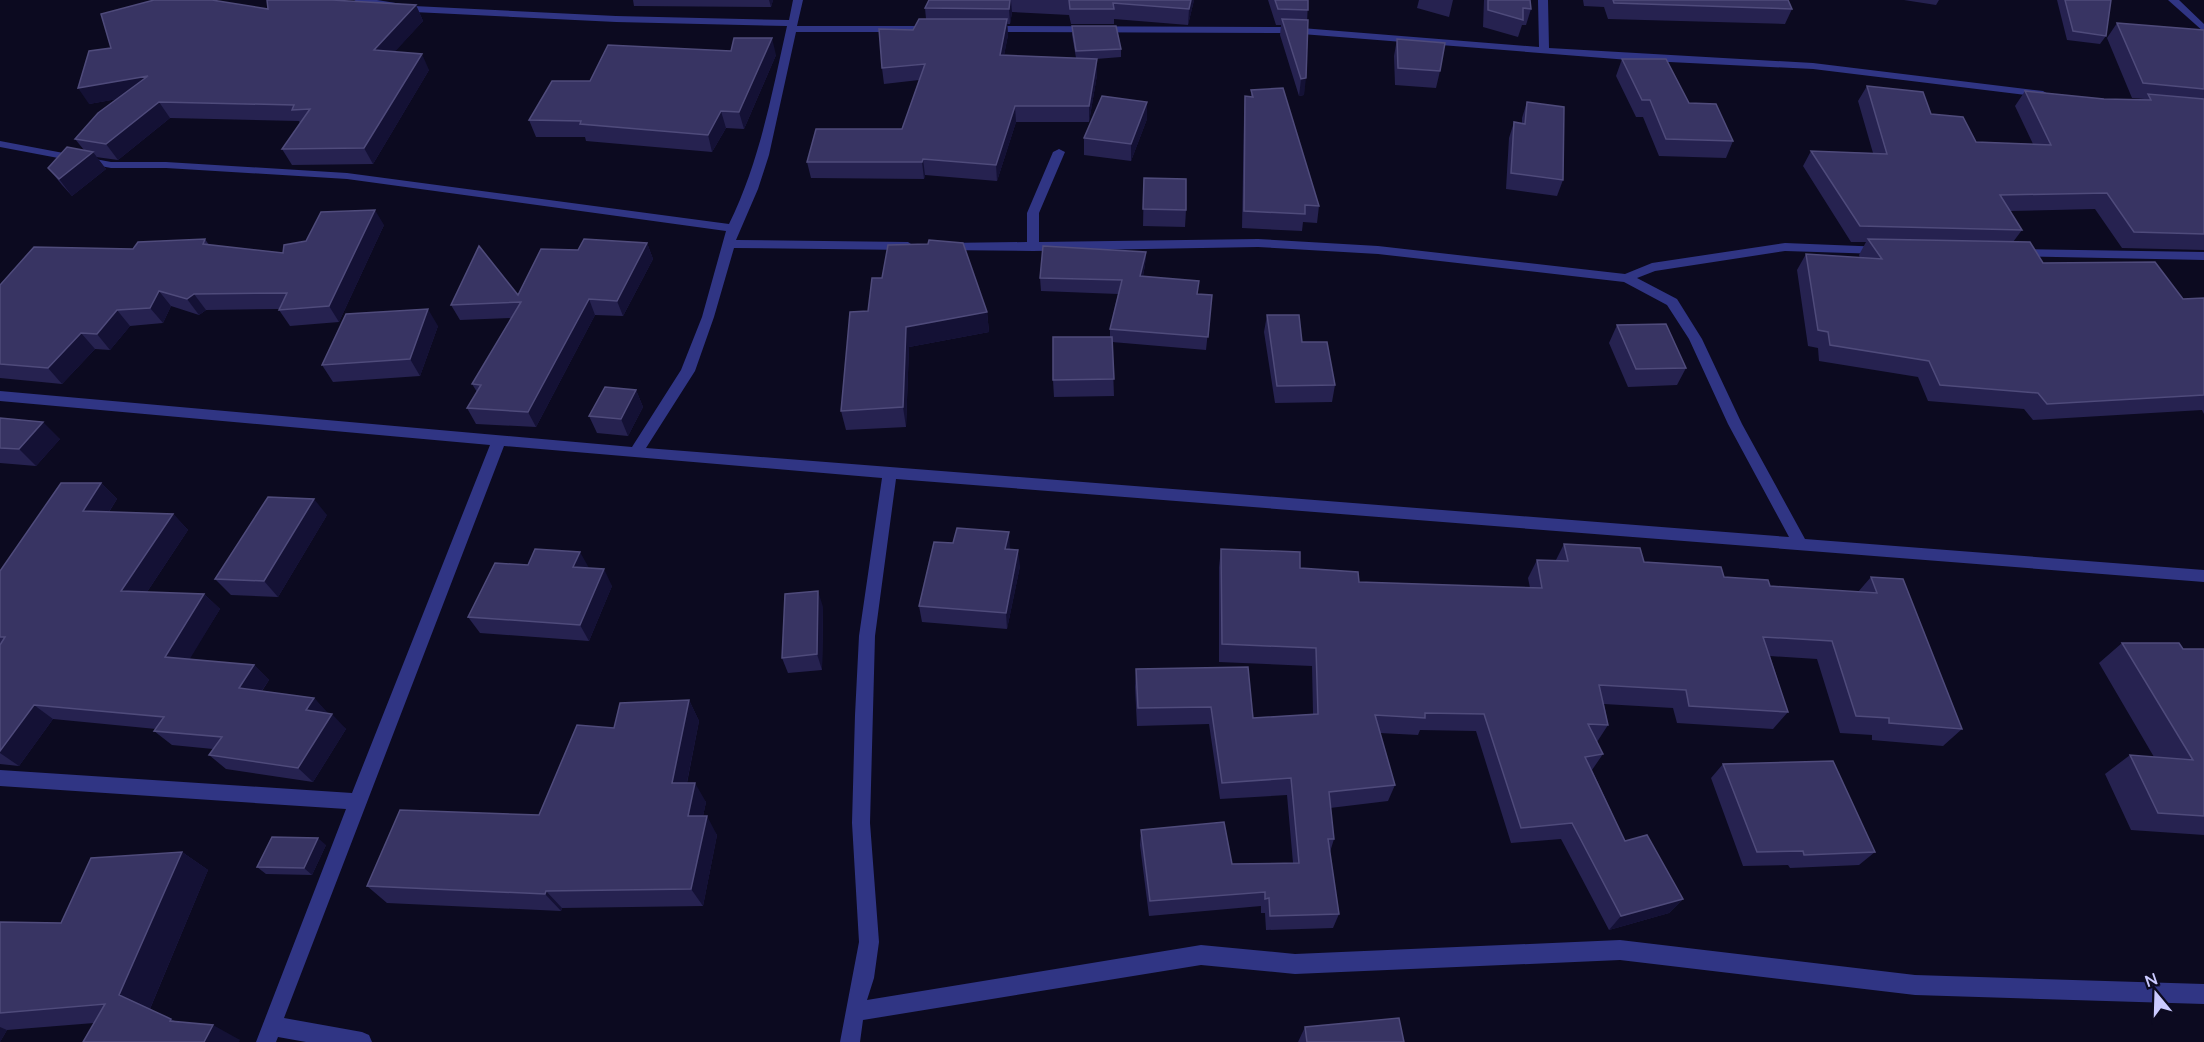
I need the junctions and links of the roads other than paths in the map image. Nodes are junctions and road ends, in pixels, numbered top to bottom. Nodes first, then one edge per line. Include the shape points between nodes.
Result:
1 (358, 0) edge
2 (798, 0) edge
3 (1543, 0) edge
4 (2172, 0) edge
5 (793, 26) junction
6 (950, 29) edge
7 (973, 29) edge
8 (2204, 29) edge
9 (1544, 49) junction
10 (2052, 95) edge
11 (0, 144) edge
12 (1059, 152) dead end
13 (733, 228) junction
14 (728, 244) junction
15 (1033, 247) junction
16 (1893, 250) edge
17 (2001, 253) edge
18 (2204, 256) edge
19 (1626, 278) junction
20 (0, 396) edge
21 (499, 441) junction
22 (636, 453) junction
23 (890, 473) junction
24 (1800, 544) junction
25 (2204, 576) edge
26 (0, 778) edge
27 (358, 802) junction
28 (2204, 994) edge
29 (854, 1012) junction
30 (269, 1034) edge
31 (362, 1042) edge
32 (850, 1042) edge

1 - 5 street via 414,9
2 - 5 street
3 - 9 street
4 - 8 street
5 - 6 street
5 - 13 street via 763,155
7 - 9 street via 1289,30
9 - 10 street via 1813,66
11 - 13 street via 111,165 347,176
12 - 15 street via 1034,213
13 - 14 street
14 - 15 street
14 - 22 street via 688,371
15 - 19 street via 1258,243 1378,250
16 - 19 street via 1785,247 1652,267
17 - 18 street
19 - 24 street via 1671,302 1695,339 1735,424
20 - 21 street
21 - 22 street
21 - 27 street
22 - 23 street
23 - 24 street
23 - 29 street via 867,636 861,823 869,942
24 - 25 street
26 - 27 street
27 - 30 street
28 - 29 street via 1915,985 1620,950 1295,964 1202,956
29 - 32 street
30 - 31 street

